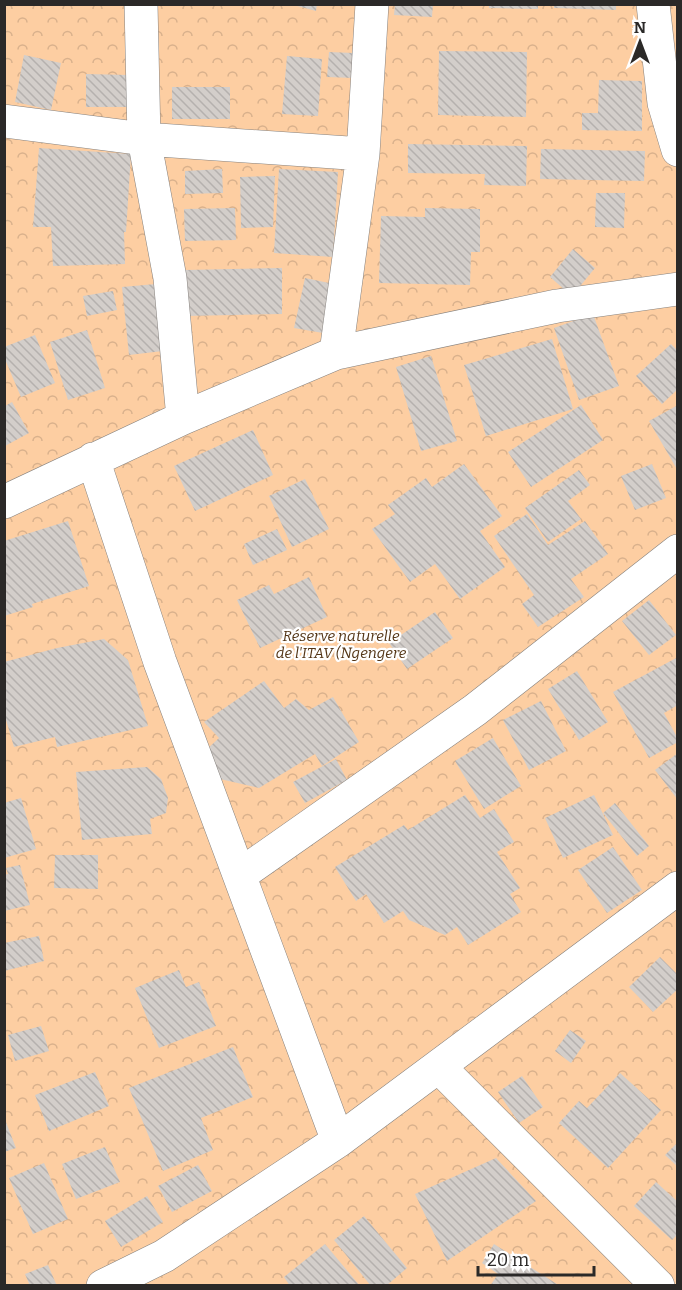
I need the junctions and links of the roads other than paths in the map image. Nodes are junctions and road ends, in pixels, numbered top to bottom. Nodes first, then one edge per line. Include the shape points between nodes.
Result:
1 (141, 4) edge
2 (372, 4) edge
3 (662, 17) edge
4 (4, 121) edge
5 (144, 139) junction
6 (678, 150) edge
7 (363, 154) junction
8 (678, 289) edge
9 (336, 352) junction
10 (183, 418) junction
11 (93, 459) junction
12 (4, 502) edge
13 (678, 551) edge
14 (240, 875) junction
15 (678, 888) edge
16 (439, 1067) junction
17 (338, 1141) junction
18 (103, 1286) edge
19 (658, 1286) edge

1 - 5 street
2 - 7 street
3 - 6 street via 664,103
4 - 5 street
5 - 7 street
5 - 10 street via 170,278
7 - 9 street
8 - 9 street via 557,306
9 - 10 street
10 - 11 street
11 - 12 street
11 - 14 street via 160,662
13 - 14 street via 475,710
14 - 17 street
15 - 16 street
16 - 17 street
16 - 19 street
17 - 18 street via 164,1256

